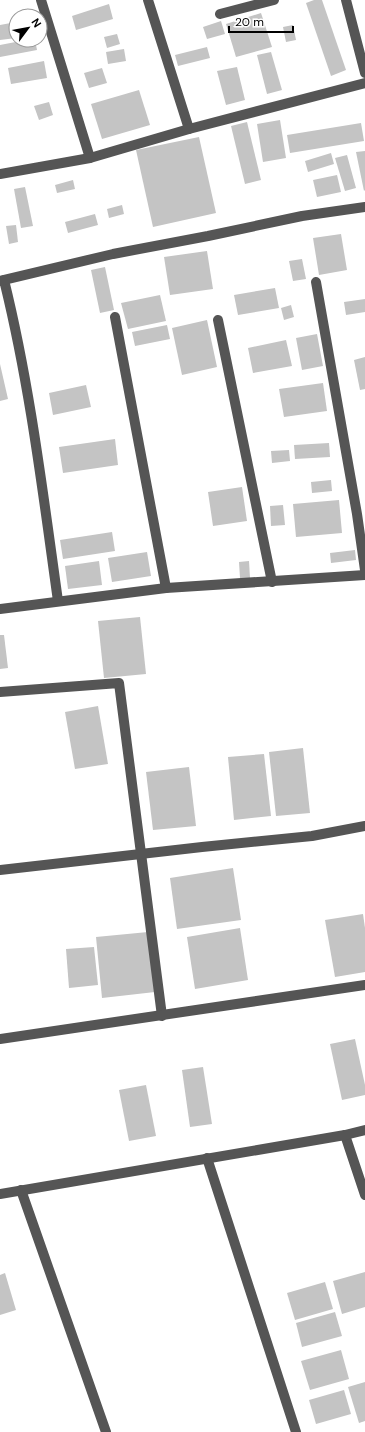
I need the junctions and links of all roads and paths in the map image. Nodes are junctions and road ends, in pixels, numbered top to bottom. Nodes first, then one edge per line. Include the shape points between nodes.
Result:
1 (41, 0) edge
2 (148, 0) edge
3 (274, 0) edge
4 (346, 0) edge
5 (220, 14) dead end
6 (365, 73) edge
7 (365, 83) edge
8 (189, 129) junction
9 (90, 158) junction
10 (0, 174) edge
11 (365, 207) edge
12 (2, 280) edge
13 (316, 282) dead end
14 (115, 317) dead end
15 (218, 320) dead end
16 (365, 570) edge
17 (365, 575) edge
18 (272, 582) junction
19 (166, 588) junction
20 (58, 601) junction
21 (0, 609) edge
22 (0, 692) edge
23 (365, 826) edge
24 (141, 854) junction
25 (0, 870) edge
26 (365, 985) edge
27 (162, 1016) junction
28 (0, 1039) edge
29 (365, 1130) edge
30 (345, 1135) junction
31 (207, 1158) junction
32 (20, 1190) junction
33 (0, 1194) edge
34 (365, 1195) edge
35 (106, 1432) edge
36 (296, 1432) edge

1 - 9 street
2 - 8 street
3 - 5 street
4 - 6 street
7 - 8 street
8 - 9 street
9 - 10 street
11 - 12 street via 302,216 113,254
12 - 20 street via 17,330
13 - 16 street
14 - 19 street
15 - 18 street
17 - 18 street
18 - 19 street
19 - 20 street
20 - 21 street
22 - 24 street via 119,683
23 - 24 street via 312,836
24 - 25 street
24 - 27 street
26 - 27 street
27 - 28 street
29 - 30 street
30 - 31 street
30 - 34 street
31 - 32 street
31 - 36 street
32 - 33 street
32 - 35 street

